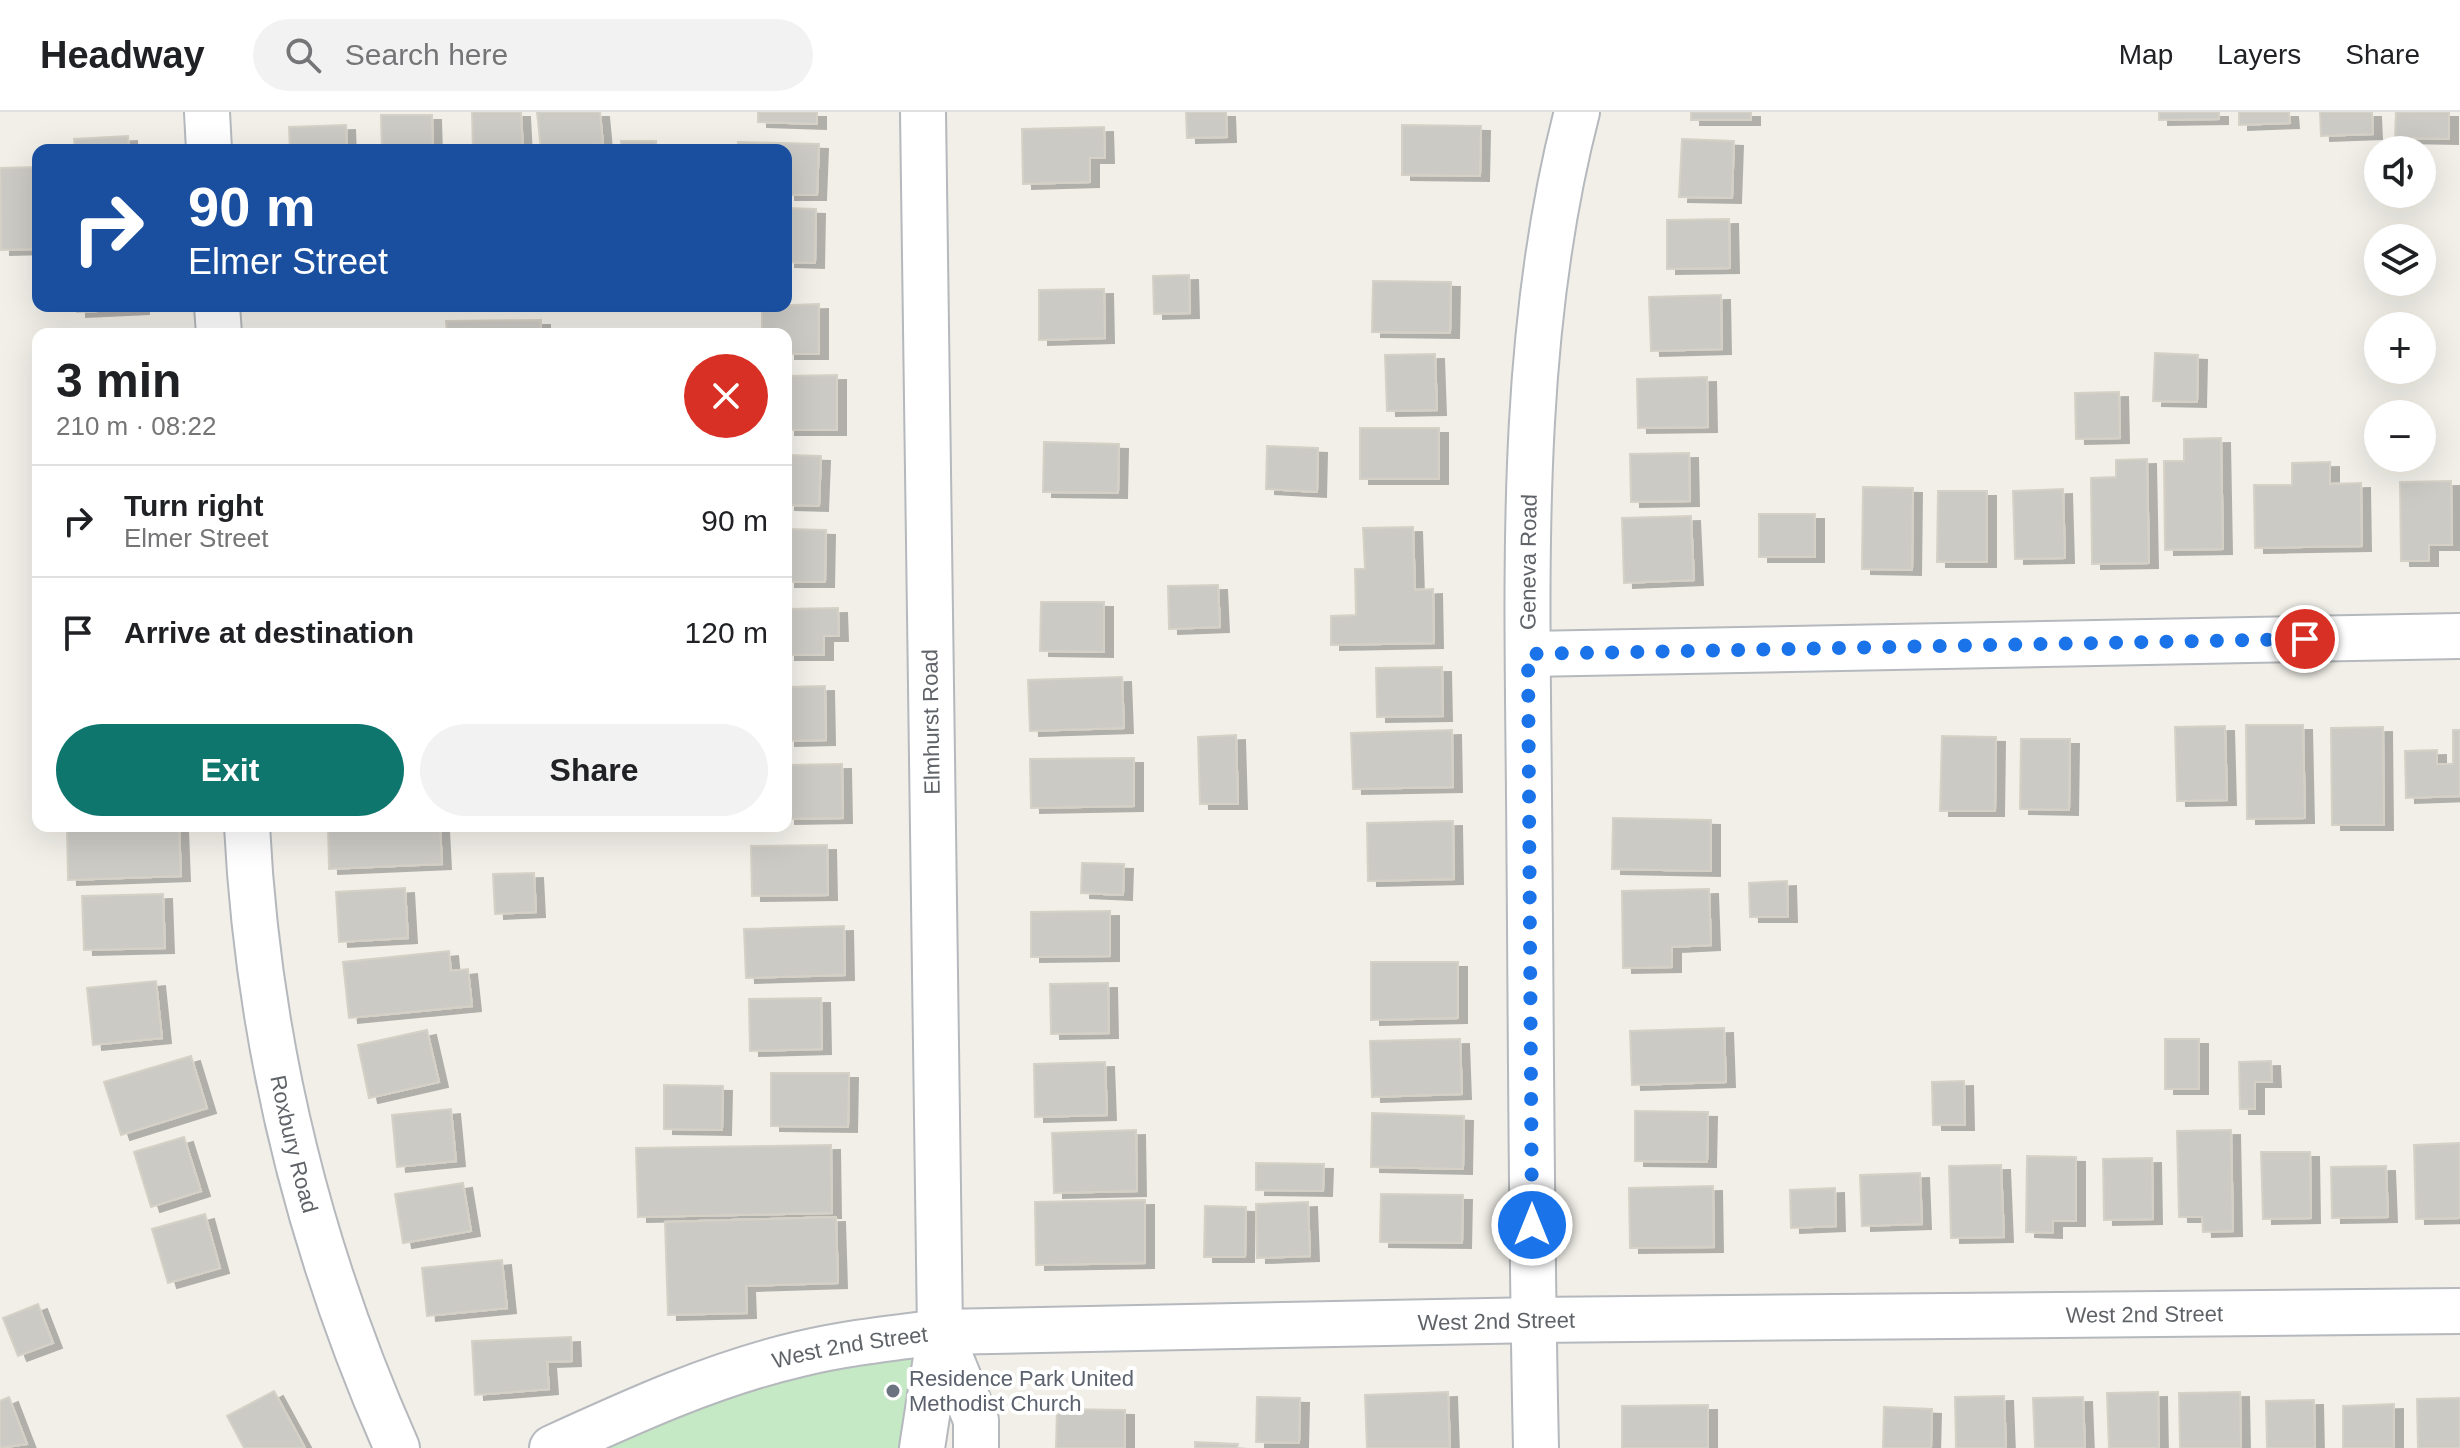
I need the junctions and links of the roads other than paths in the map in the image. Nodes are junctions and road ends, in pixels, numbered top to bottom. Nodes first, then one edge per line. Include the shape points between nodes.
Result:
1 (207, 112) edge
2 (923, 112) edge
3 (1577, 112) edge
4 (209, 144) edge
5 (2460, 636) edge
6 (1528, 654) junction
7 (248, 832) edge
8 (2460, 1311) edge
9 (1533, 1320) junction
10 (940, 1332) junction
11 (397, 1448) edge
12 (552, 1448) edge
13 (922, 1448) edge
14 (976, 1448) edge
15 (1536, 1448) edge

1 - 4 street
2 - 10 street, Elmhurst Road
3 - 6 street, Geneva Road via 1554,230 1531,429
5 - 6 street
6 - 9 street, Geneva Road
7 - 11 street, Roxbury Road via 258,950 289,1135 336,1297
8 - 9 street, West 2nd Street
9 - 10 street, West 2nd Street
9 - 15 street, Geneva Road
10 - 12 street, West 2nd Street via 858,1342 741,1370 643,1406
10 - 13 street, Elmhurst Road
10 - 14 street, Elmhurst Road via 976,1420

